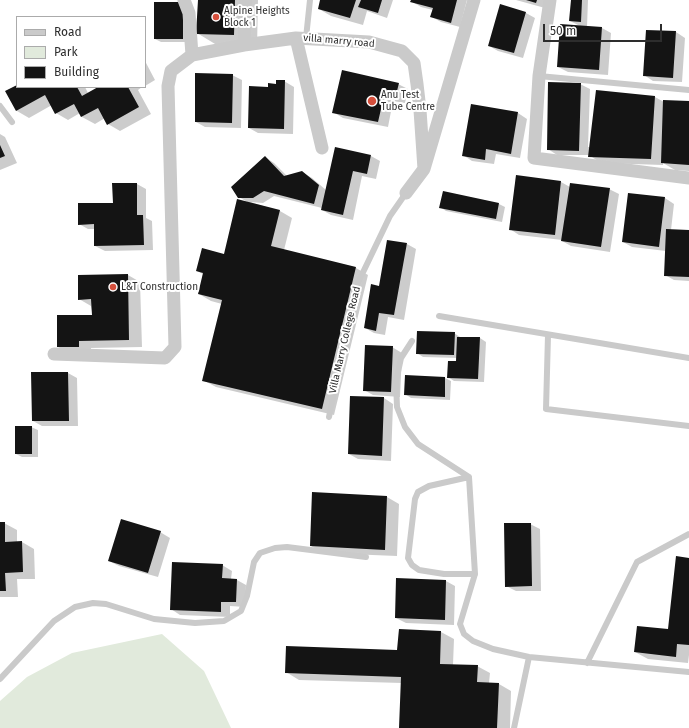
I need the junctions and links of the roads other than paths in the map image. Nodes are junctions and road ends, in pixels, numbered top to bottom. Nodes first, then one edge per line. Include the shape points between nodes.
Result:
1 (184, 0) edge
2 (246, 0) edge
3 (310, 0) edge
4 (474, 0) edge
5 (550, 0) edge
6 (301, 38) junction
7 (244, 44) junction
8 (192, 55) junction
9 (539, 76) junction
10 (689, 90) edge
11 (0, 106) edge
12 (12, 122) dead end
13 (322, 148) dead end
14 (424, 169) junction
15 (689, 178) edge
16 (406, 193) joint
17 (439, 316) dead end
18 (548, 334) junction
19 (412, 341) dead end
20 (54, 354) dead end
21 (689, 358) edge
22 (329, 417) dead end
23 (689, 426) edge
24 (469, 477) junction
25 (689, 534) edge
26 (366, 556) dead end
27 (475, 574) junction
28 (529, 657) junction
29 (587, 663) junction
30 (689, 672) edge
31 (0, 680) edge
32 (514, 728) edge

1 - 8 street via 189,13
2 - 7 street
3 - 6 lane
4 - 14 street, Villa Marry College Road
5 - 9 street
6 - 7 street, villa marry road
6 - 13 street
6 - 14 street, villa marry road via 369,42 402,51 414,64
7 - 8 street, villa marry road
8 - 20 street via 171,71 168,86 175,347 165,358
9 - 10 lane
9 - 15 street via 534,158
11 - 12 lane
14 - 16 street, Villa Marry College Road
16 - 22 lane, Villa Marry College Road via 390,216 355,289
17 - 18 lane
18 - 21 lane
18 - 23 lane via 546,409
19 - 24 lane via 401,358 396,381 397,407 405,428 418,444
24 - 27 lane
24 - 27 lane via 429,486 418,492 408,558 412,566 419,570 444,574
25 - 29 lane via 637,562
26 - 31 lane via 287,546 260,553 254,562 241,611 224,621 195,623 154,619 106,604 93,603 75,607 54,621
27 - 28 lane via 460,624 464,634 473,641 493,649
28 - 29 lane
28 - 32 lane
29 - 30 lane

